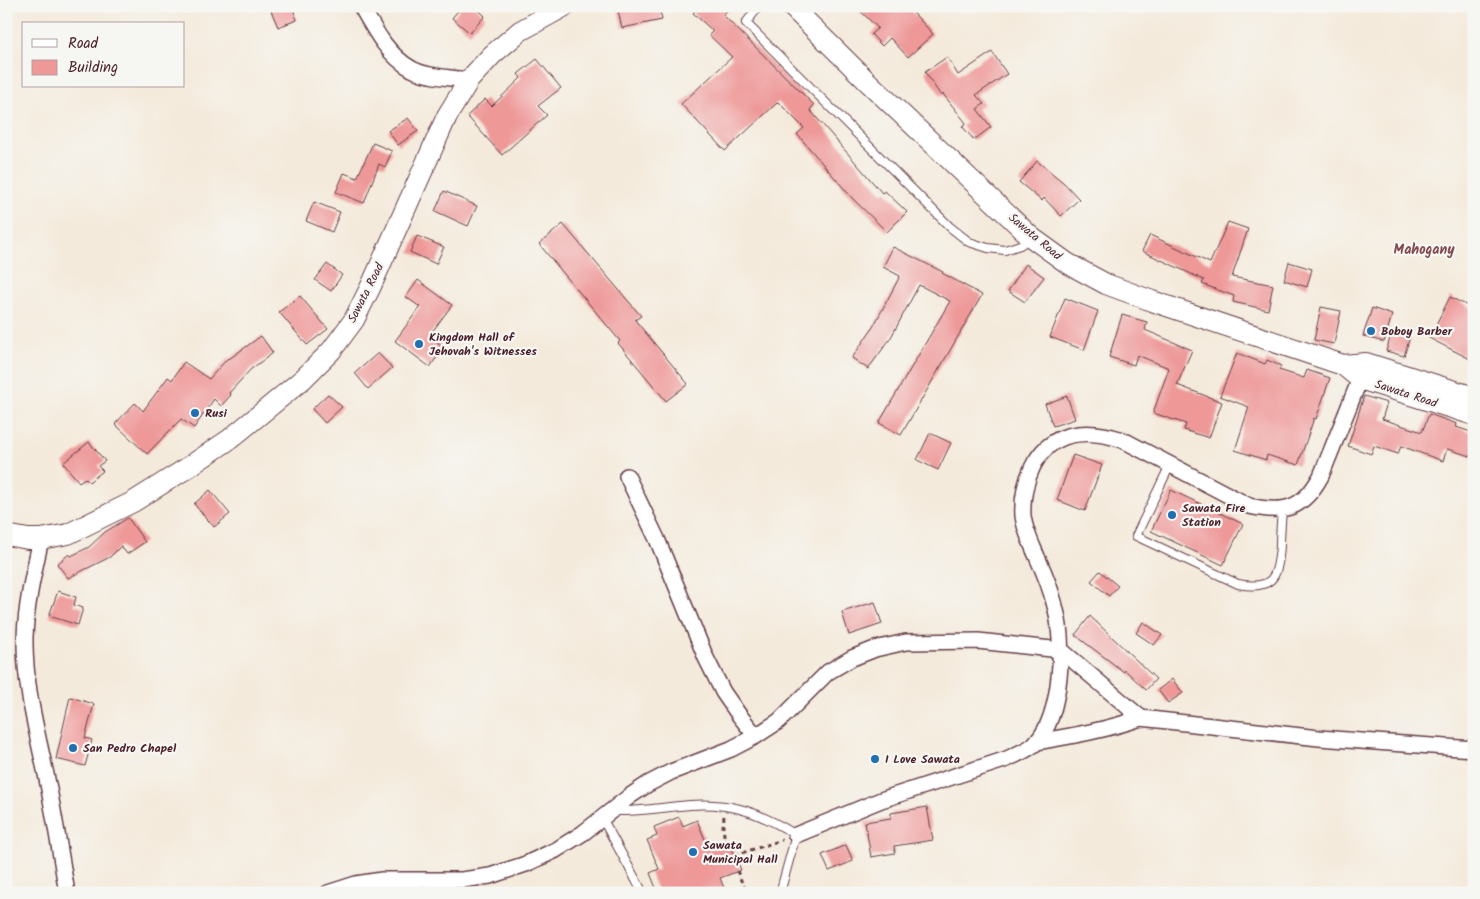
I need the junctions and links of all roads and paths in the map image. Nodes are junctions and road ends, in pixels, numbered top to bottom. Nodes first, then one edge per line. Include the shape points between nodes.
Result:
1 (361, 6) edge
2 (565, 6) edge
3 (759, 6) edge
4 (791, 6) edge
5 (469, 80) junction
6 (1031, 237) junction
7 (1363, 371) junction
8 (1474, 397) edge
9 (1474, 416) edge
10 (1170, 466) junction
11 (627, 476) dead end
12 (1282, 510) junction
13 (6, 535) edge
14 (40, 539) junction
15 (1061, 650) junction
16 (1140, 718) junction
17 (756, 736) junction
18 (1036, 742) junction
19 (1474, 749) edge
20 (726, 805) junction
21 (606, 815) junction
22 (796, 835) junction
23 (725, 843) dead end
24 (735, 855) dead end
25 (737, 871) dead end
26 (335, 892) edge
27 (67, 893) edge
28 (642, 893) edge
29 (748, 893) edge
30 (780, 893) edge

1 - 5 street via 395,56 413,70
2 - 5 main road, Sawata Road via 520,31
3 - 6 lane via 746,22 950,227 969,242 988,248 1005,250
4 - 6 main road, Sawata Road
5 - 14 main road, Sawata Road via 447,116 354,320 331,351 303,379 230,439 187,468 92,523 68,534
6 - 7 main road, Sawata Road via 1066,263 1106,284
7 - 8 main road, Sawata Road
7 - 9 main road, Sawata Road
7 - 12 street via 1314,488 1296,506
10 - 12 street via 1249,506
10 - 12 lane via 1136,536 1238,584 1259,585 1274,578 1279,562
10 - 15 street via 1123,440 1091,433 1058,439 1035,462 1023,497 1023,517 1056,606
11 - 17 street via 706,658 723,692
13 - 14 main road, Sawata Road
14 - 27 street via 27,608 26,661 36,734
15 - 16 street
15 - 17 street via 978,641 906,642 875,649 828,672 779,721
15 - 18 street via 1053,709
16 - 18 street via 1113,727
16 - 19 street via 1319,738
17 - 21 street via 648,784
18 - 22 street via 1007,759 881,800
20 - 21 lane via 690,805
20 - 22 lane via 774,821
20 - 23 path
21 - 26 street via 556,850 490,876 462,880 382,880 356,884
21 - 28 lane
22 - 24 path
22 - 30 lane
25 - 29 path

